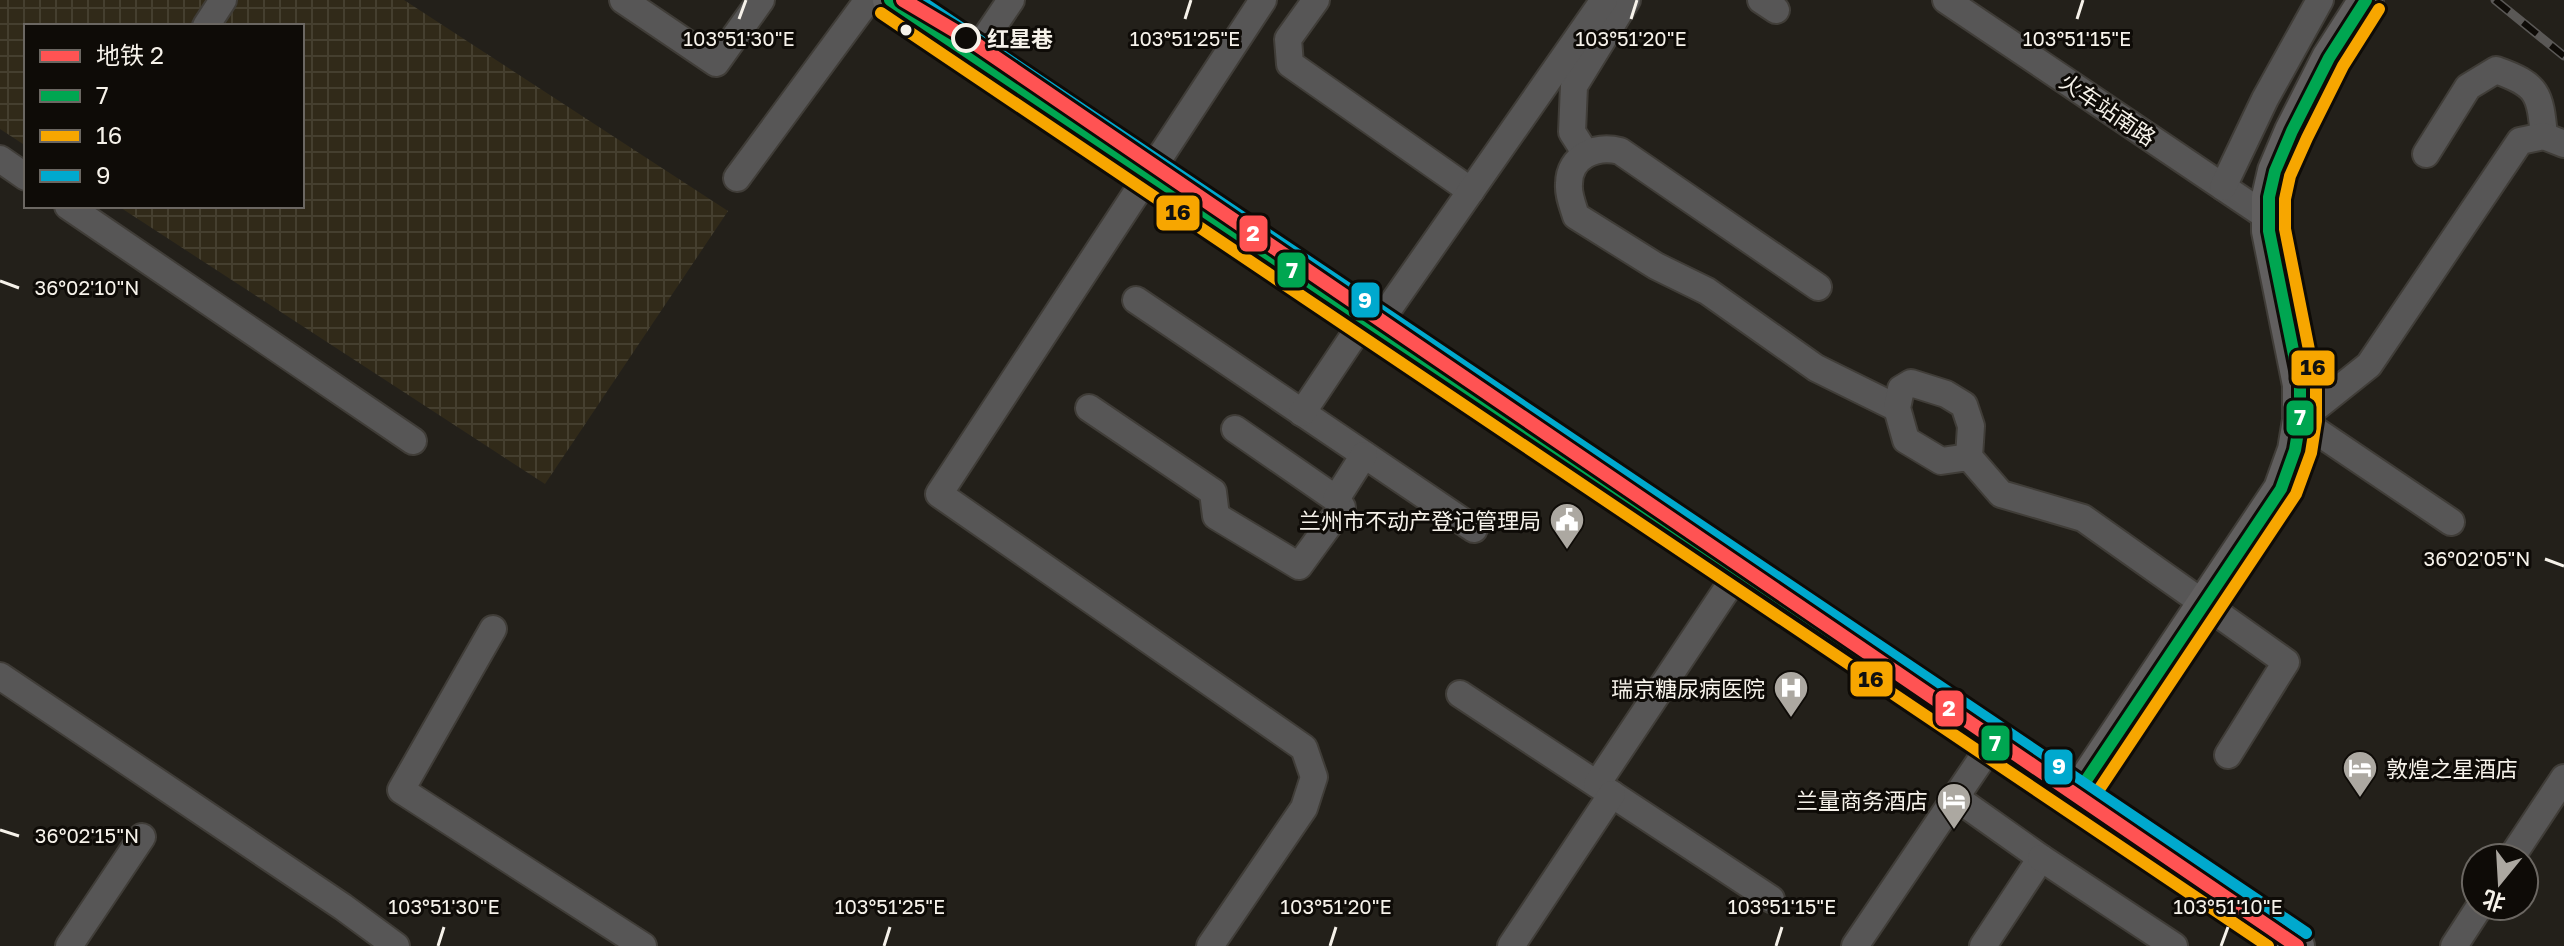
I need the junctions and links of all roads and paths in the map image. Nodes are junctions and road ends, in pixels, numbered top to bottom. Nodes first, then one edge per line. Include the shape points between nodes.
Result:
1 (223, 0) edge
2 (623, 0) edge
3 (761, 0) edge
4 (868, 0) edge
5 (890, 0) edge
6 (1011, 0) edge
7 (1263, 0) edge
8 (1316, 0) edge
9 (1604, 0) edge
10 (1627, 0) edge
11 (1946, 0) edge
12 (2320, 0) edge
13 (2366, 0) edge
14 (207, 24) edge
15 (973, 56) junction
16 (2554, 140) edge
17 (1586, 154) junction
18 (2426, 154) dead end
19 (0, 159) edge
20 (1148, 174) junction
21 (24, 176) edge
22 (737, 178) dead end
23 (2223, 187) junction
24 (1471, 191) junction
25 (81, 210) edge
26 (2269, 218) junction
27 (1818, 287) dead end
28 (1136, 300) dead end
29 (1370, 323) junction
30 (1089, 408) dead end
31 (1897, 408) junction
32 (1302, 413) junction
33 (2300, 420) junction
34 (1235, 429) dead end
35 (413, 441) dead end
36 (1364, 455) junction
37 (1969, 457) junction
38 (1336, 499) junction
39 (2451, 522) dead end
40 (1474, 529) dead end
41 (1739, 571) junction
42 (2203, 604) junction
43 (493, 629) dead end
44 (0, 676) edge
45 (1460, 694) dead end
46 (1993, 742) junction
47 (2228, 755) dead end
48 (2564, 778) edge
49 (1604, 789) junction
50 (1955, 797) junction
51 (2075, 797) junction
52 (142, 837) dead end
53 (2522, 842) edge
54 (2041, 858) junction
55 (1771, 899) dead end
56 (2470, 922) edge
57 (69, 946) edge
58 (396, 946) edge
59 (643, 946) edge
60 (1210, 946) edge
61 (1511, 946) edge
62 (1855, 946) edge
63 (1983, 946) edge
64 (2174, 946) edge
65 (2297, 946) edge
66 (2454, 946) edge

1 - 14 street
2 - 3 street via 716,63
4 - 22 street
5 - 15 main road
6 - 15 street
7 - 20 street
8 - 24 street via 1288,39 1290,64
9 - 24 street
10 - 17 street via 1574,86 1572,132
11 - 23 street, 火车站南路
12 - 23 street
13 - 26 main road via 2292,131 2272,184
15 - 20 main road
16 - 18 street via 2535,92 2496,70 2468,87
16 - 33 street via 2520,141 2369,365
17 - 27 street via 1605,147 1620,151
17 - 31 street via 1570,169 1568,187 1576,216 1707,291 1816,368
19 - 21 street
20 - 29 main road
20 - 60 street via 939,494 1304,748 1314,777 1304,808
23 - 26 street, 火车站南路
24 - 29 street
25 - 35 street
26 - 33 main road via 2300,385
28 - 32 street
29 - 32 street
29 - 41 main road
30 - 38 street via 1213,492 1216,516 1299,566 1342,507
31 - 37 street via 1906,440 1941,461
31 - 37 street via 1901,389 1911,383 1964,405 1971,426
32 - 36 street
33 - 39 street
33 - 42 main road via 2281,489
34 - 38 street
36 - 38 street
36 - 40 street
37 - 42 street via 2001,494 2083,518
41 - 46 main road
41 - 49 street
42 - 47 street via 2286,662
42 - 51 main road
43 - 59 street via 401,790
44 - 58 street
45 - 49 street
46 - 50 street
46 - 51 main road
48 - 53 street
49 - 55 street
49 - 61 street
50 - 54 street
50 - 62 street
51 - 65 main road
52 - 57 street
54 - 63 street
54 - 64 street
56 - 66 street

